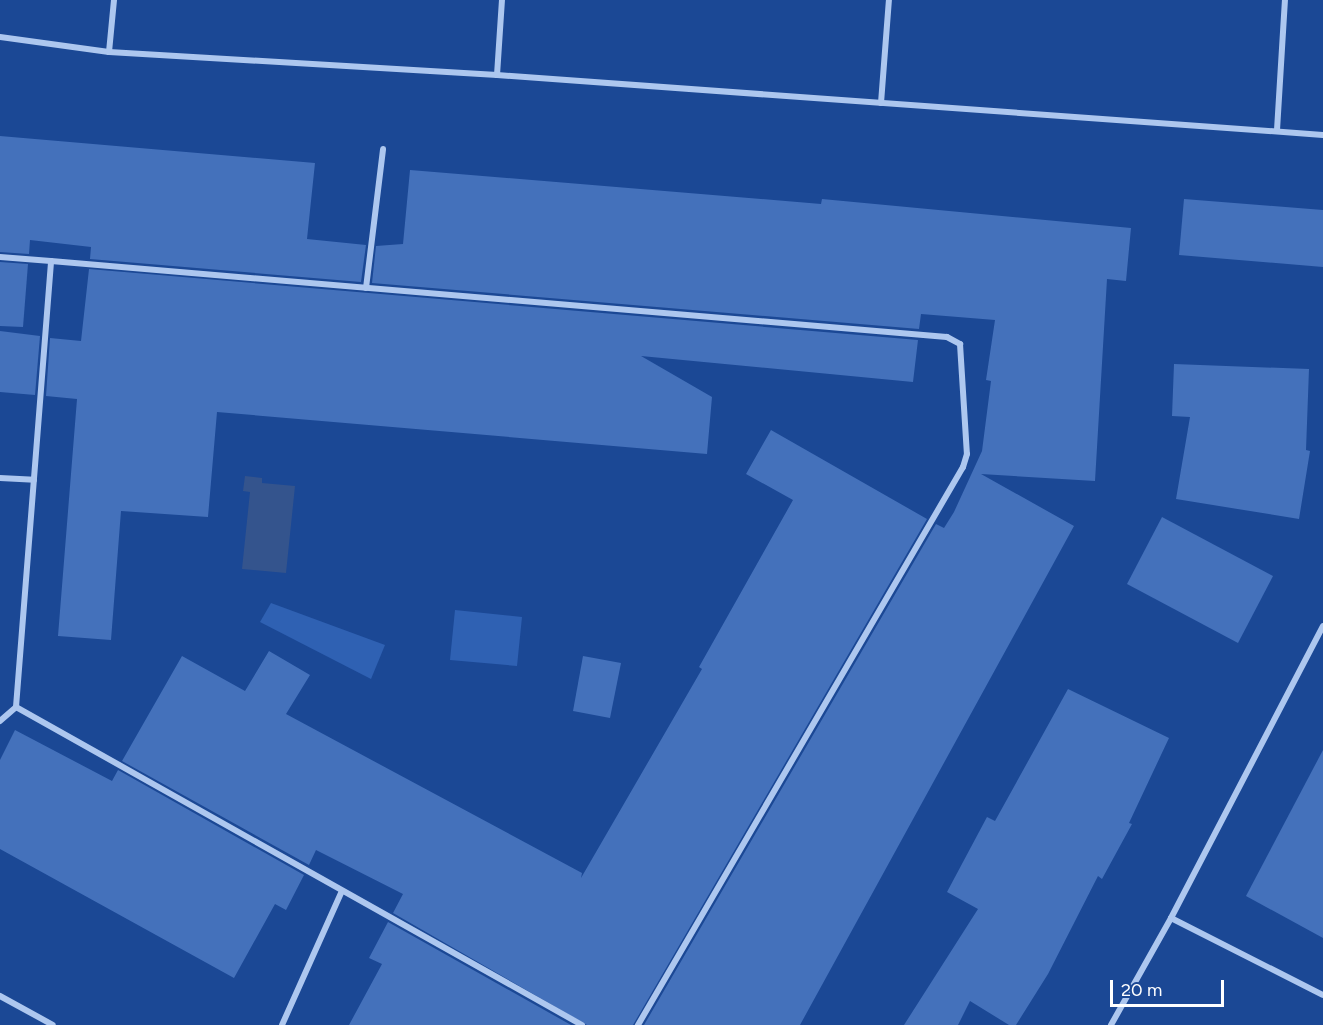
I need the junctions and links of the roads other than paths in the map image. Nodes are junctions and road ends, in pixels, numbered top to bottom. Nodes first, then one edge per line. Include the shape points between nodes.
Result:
1 (114, 0) edge
2 (502, 0) edge
3 (889, 0) edge
4 (1285, 0) edge
5 (0, 37) edge
6 (109, 52) junction
7 (497, 75) junction
8 (881, 103) junction
9 (1278, 130) junction
10 (1323, 135) edge
11 (382, 149) dead end
12 (0, 257) edge
13 (51, 261) junction
14 (366, 288) junction
15 (0, 477) edge
16 (34, 480) junction
17 (1323, 626) edge
18 (16, 707) junction
19 (0, 721) edge
20 (342, 891) junction
21 (1171, 918) junction
22 (1323, 995) edge
23 (0, 996) edge
24 (53, 1025) edge
25 (282, 1025) edge
26 (582, 1025) edge
27 (638, 1025) edge
28 (1111, 1025) edge

1 - 6 street
2 - 7 street
3 - 8 street
4 - 9 street
5 - 6 street
6 - 7 street
7 - 8 street
8 - 9 street
9 - 10 street
11 - 14 street
12 - 13 street
13 - 14 street
13 - 16 street
14 - 27 street via 947,337 960,344 967,454 963,467
15 - 16 street
16 - 18 street
17 - 21 street
18 - 19 street
18 - 20 street
20 - 25 street
20 - 26 street
21 - 22 street
21 - 28 street
23 - 24 street

